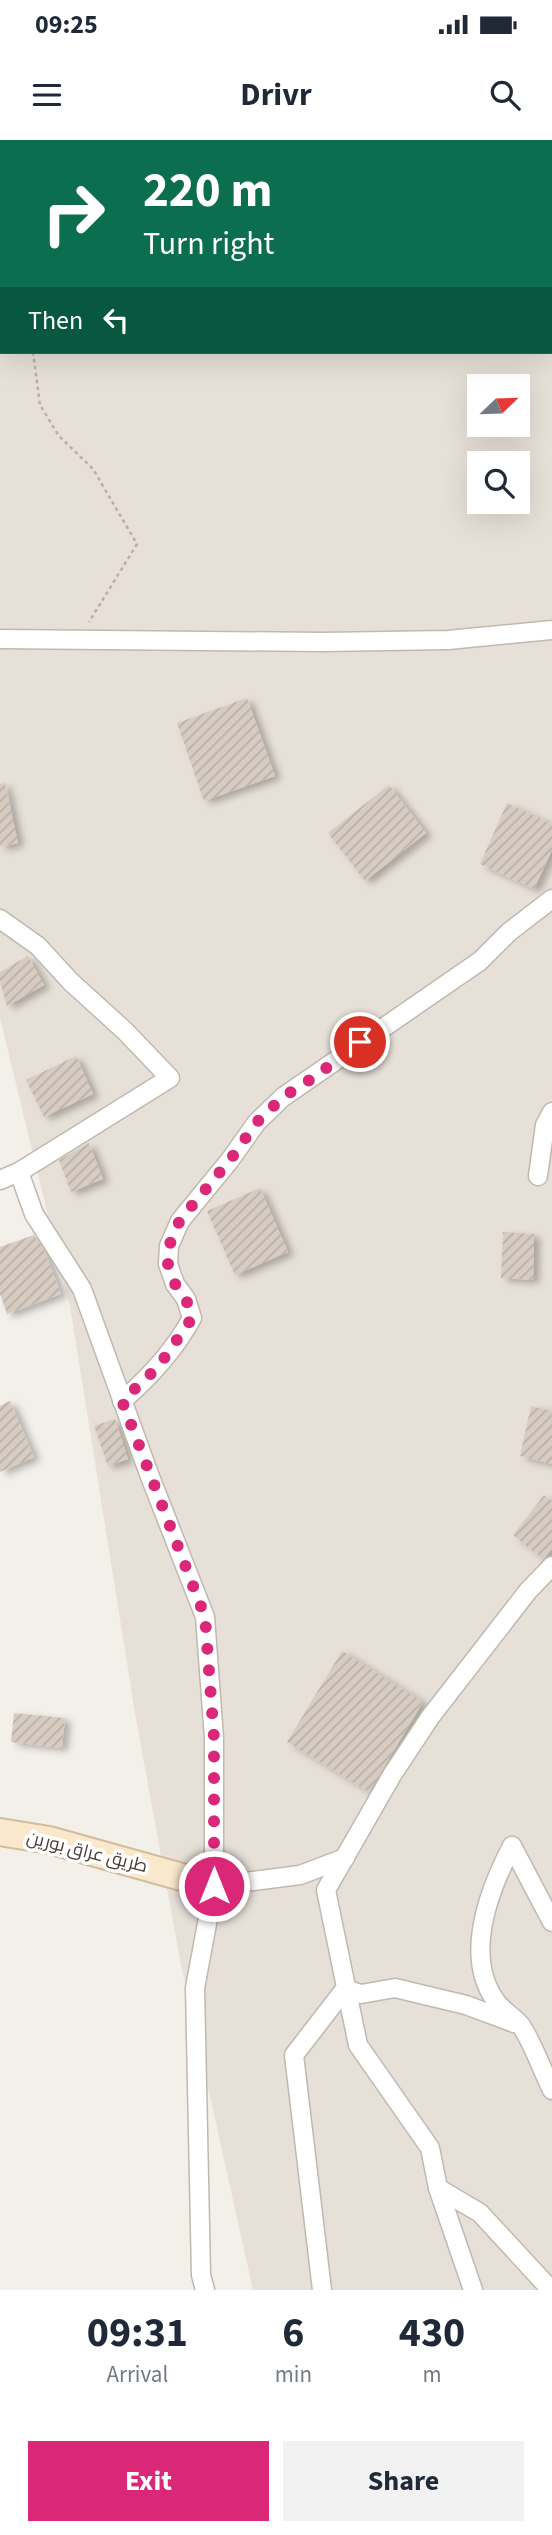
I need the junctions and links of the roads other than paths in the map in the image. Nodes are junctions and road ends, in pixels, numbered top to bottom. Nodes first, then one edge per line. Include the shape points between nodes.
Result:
1 (552, 630) edge
2 (0, 639) edge
3 (552, 899) edge
4 (0, 919) edge
5 (552, 1112) edge
6 (19, 1172) junction
7 (538, 1176) dead end
8 (0, 1180) edge
9 (122, 1401) junction
10 (552, 1566) edge
11 (0, 1832) edge
12 (345, 1858) junction
13 (214, 1886) junction
14 (552, 1922) edge
15 (345, 1989) junction
16 (521, 2025) junction
17 (552, 2090) edge
18 (438, 2188) junction
19 (205, 2290) edge
20 (322, 2290) edge
21 (473, 2290) edge
22 (551, 2290) edge

1 - 2 street via 448,640
3 - 9 street via 480,961 283,1097 257,1122 180,1220 169,1246 168,1264 192,1318 155,1371
4 - 6 street via 38,946 170,1078
5 - 7 street via 545,1125
6 - 8 street
6 - 9 street via 34,1214 82,1289
9 - 13 street via 205,1617 214,1738
10 - 12 street via 431,1716
11 - 13 street, طريق عراق بورين via 49,1840
12 - 13 street via 300,1875
12 - 15 street via 326,1891
13 - 19 street via 195,1988 200,2262
14 - 16 street via 512,1846 489,1903 482,1969 495,2000
15 - 16 street via 361,1994 395,1988 466,2005
15 - 18 street via 358,2045 430,2148
15 - 20 street via 294,2055
16 - 17 street
18 - 21 street
18 - 22 street via 480,2213

